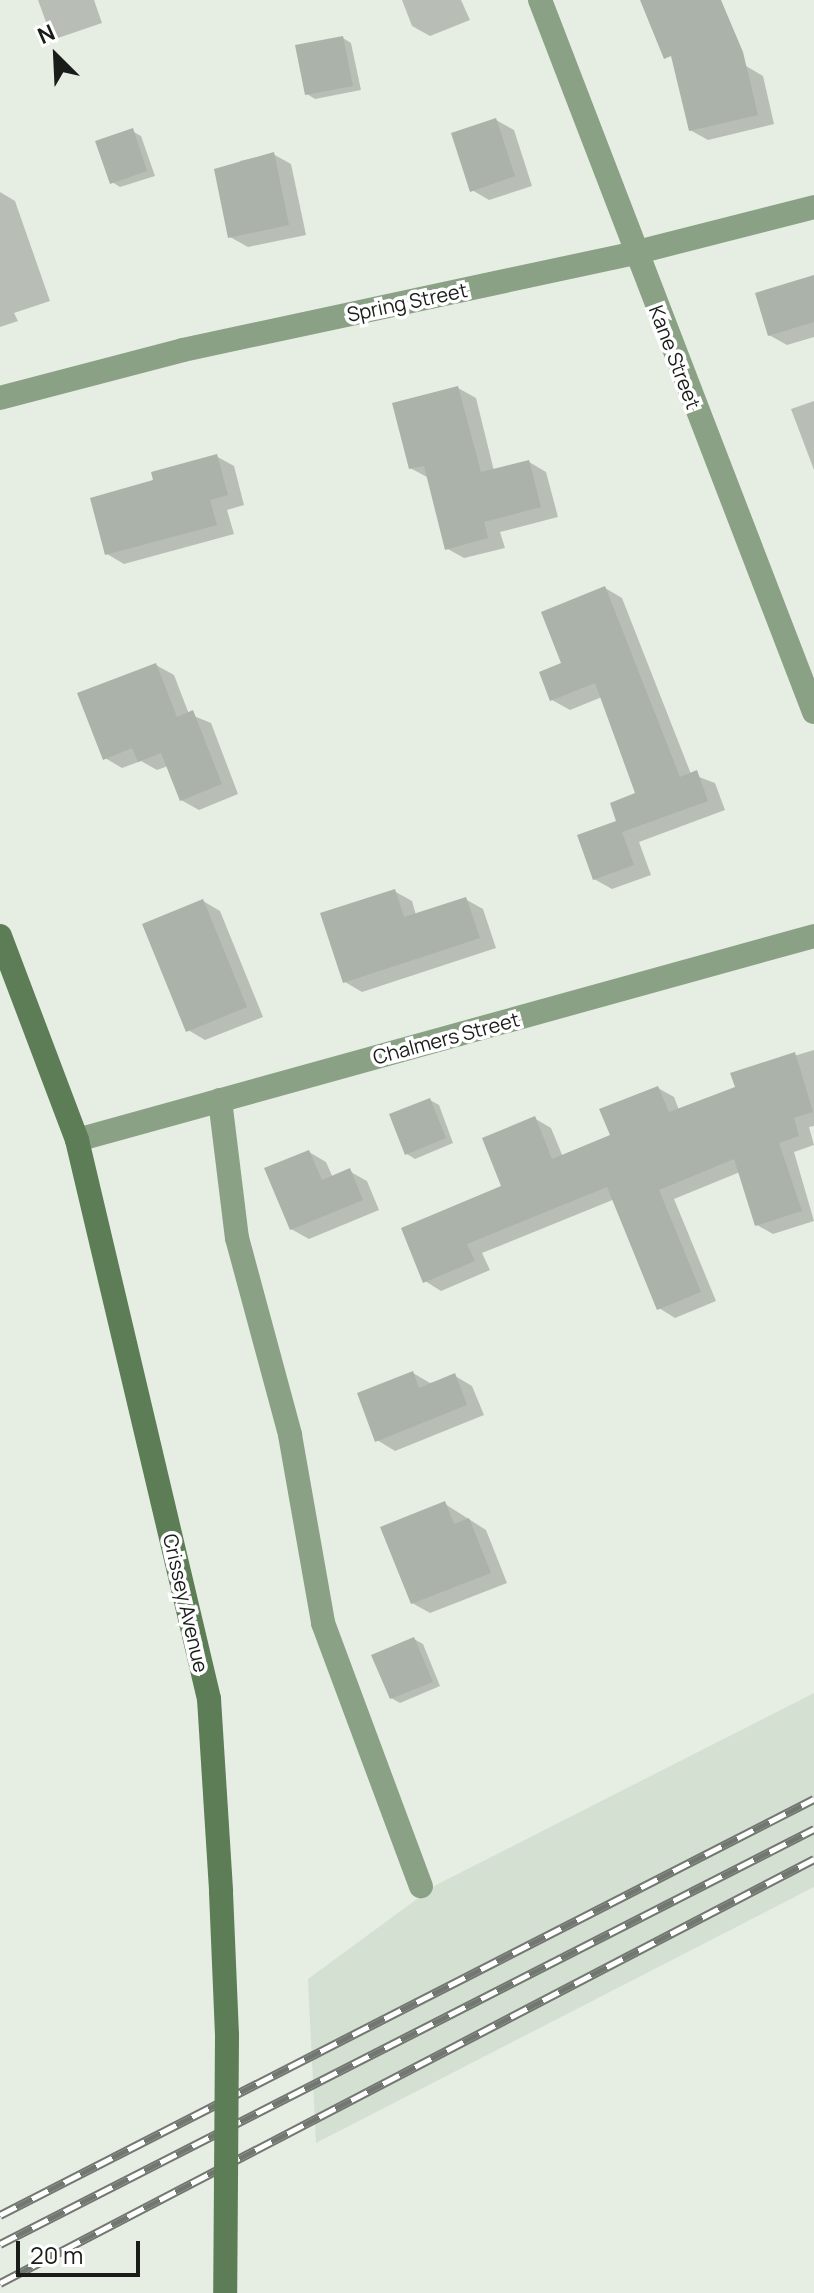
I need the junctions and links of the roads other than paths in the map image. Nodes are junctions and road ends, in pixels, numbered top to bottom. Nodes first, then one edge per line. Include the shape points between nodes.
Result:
1 (540, 0) edge
2 (814, 207) edge
3 (634, 253) junction
4 (0, 398) edge
5 (814, 712) edge
6 (0, 936) edge
7 (814, 936) edge
8 (220, 1100) junction
9 (77, 1140) junction
10 (421, 1886) dead end
11 (225, 2293) edge

1 - 3 street, Kane Street
2 - 3 street, Spring Street
3 - 4 street, Spring Street via 183,350
3 - 5 street, Kane Street
6 - 9 main road, Crissey Avenue
7 - 8 street, Chalmers Street
8 - 9 street, Chalmers Street
8 - 10 street via 237,1238 290,1435 323,1623
9 - 11 main road, Crissey Avenue, bridge via 209,1699 227,2035

